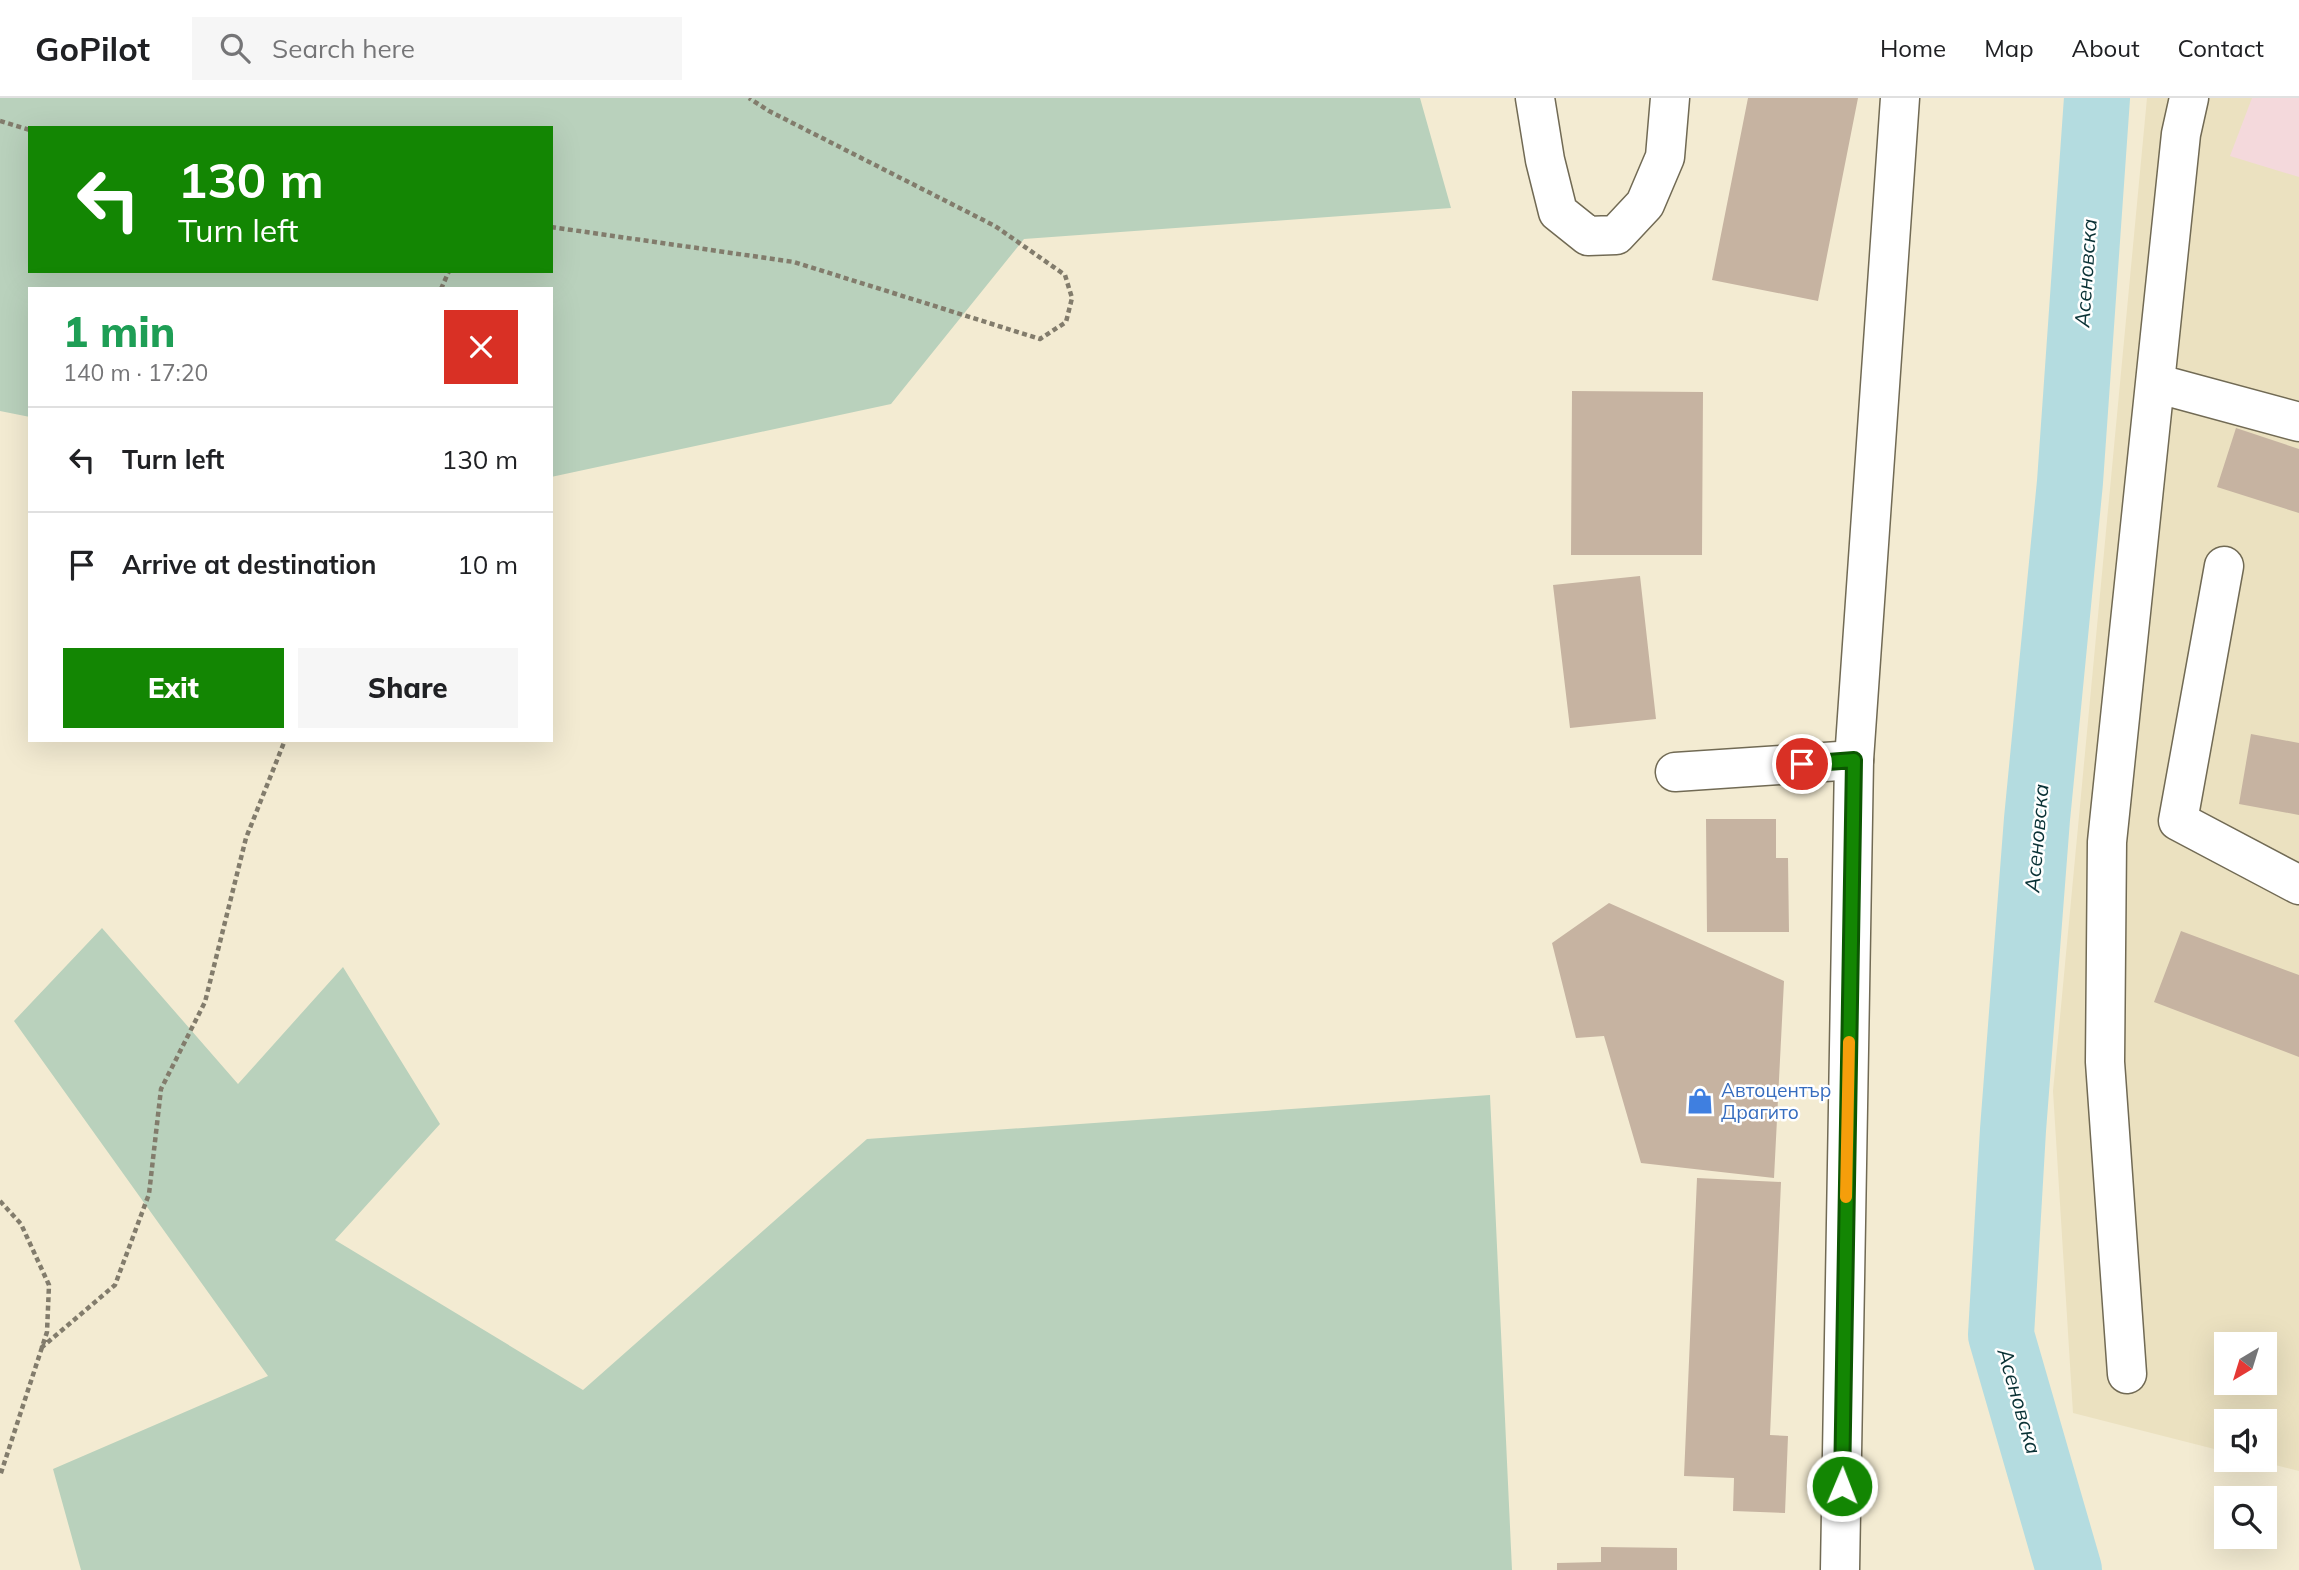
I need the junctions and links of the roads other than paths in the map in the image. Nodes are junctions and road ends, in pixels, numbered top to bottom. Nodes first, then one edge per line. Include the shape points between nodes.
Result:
1 (1535, 98) edge
2 (1670, 98) edge
3 (1900, 98) edge
4 (2189, 98) edge
5 (2155, 383) junction
6 (2299, 422) edge
7 (2224, 566) dead end
8 (1854, 760) junction
9 (1675, 772) dead end
10 (2299, 886) edge
11 (2127, 1374) dead end
12 (1840, 1570) edge

1 - 2 main road via 1559,212 1588,236 1616,235 1646,204 1665,157
3 - 8 main road
4 - 5 main road
5 - 6 main road
5 - 11 main road via 2107,842 2105,1062
7 - 10 main road via 2178,821
8 - 9 main road
8 - 12 main road

